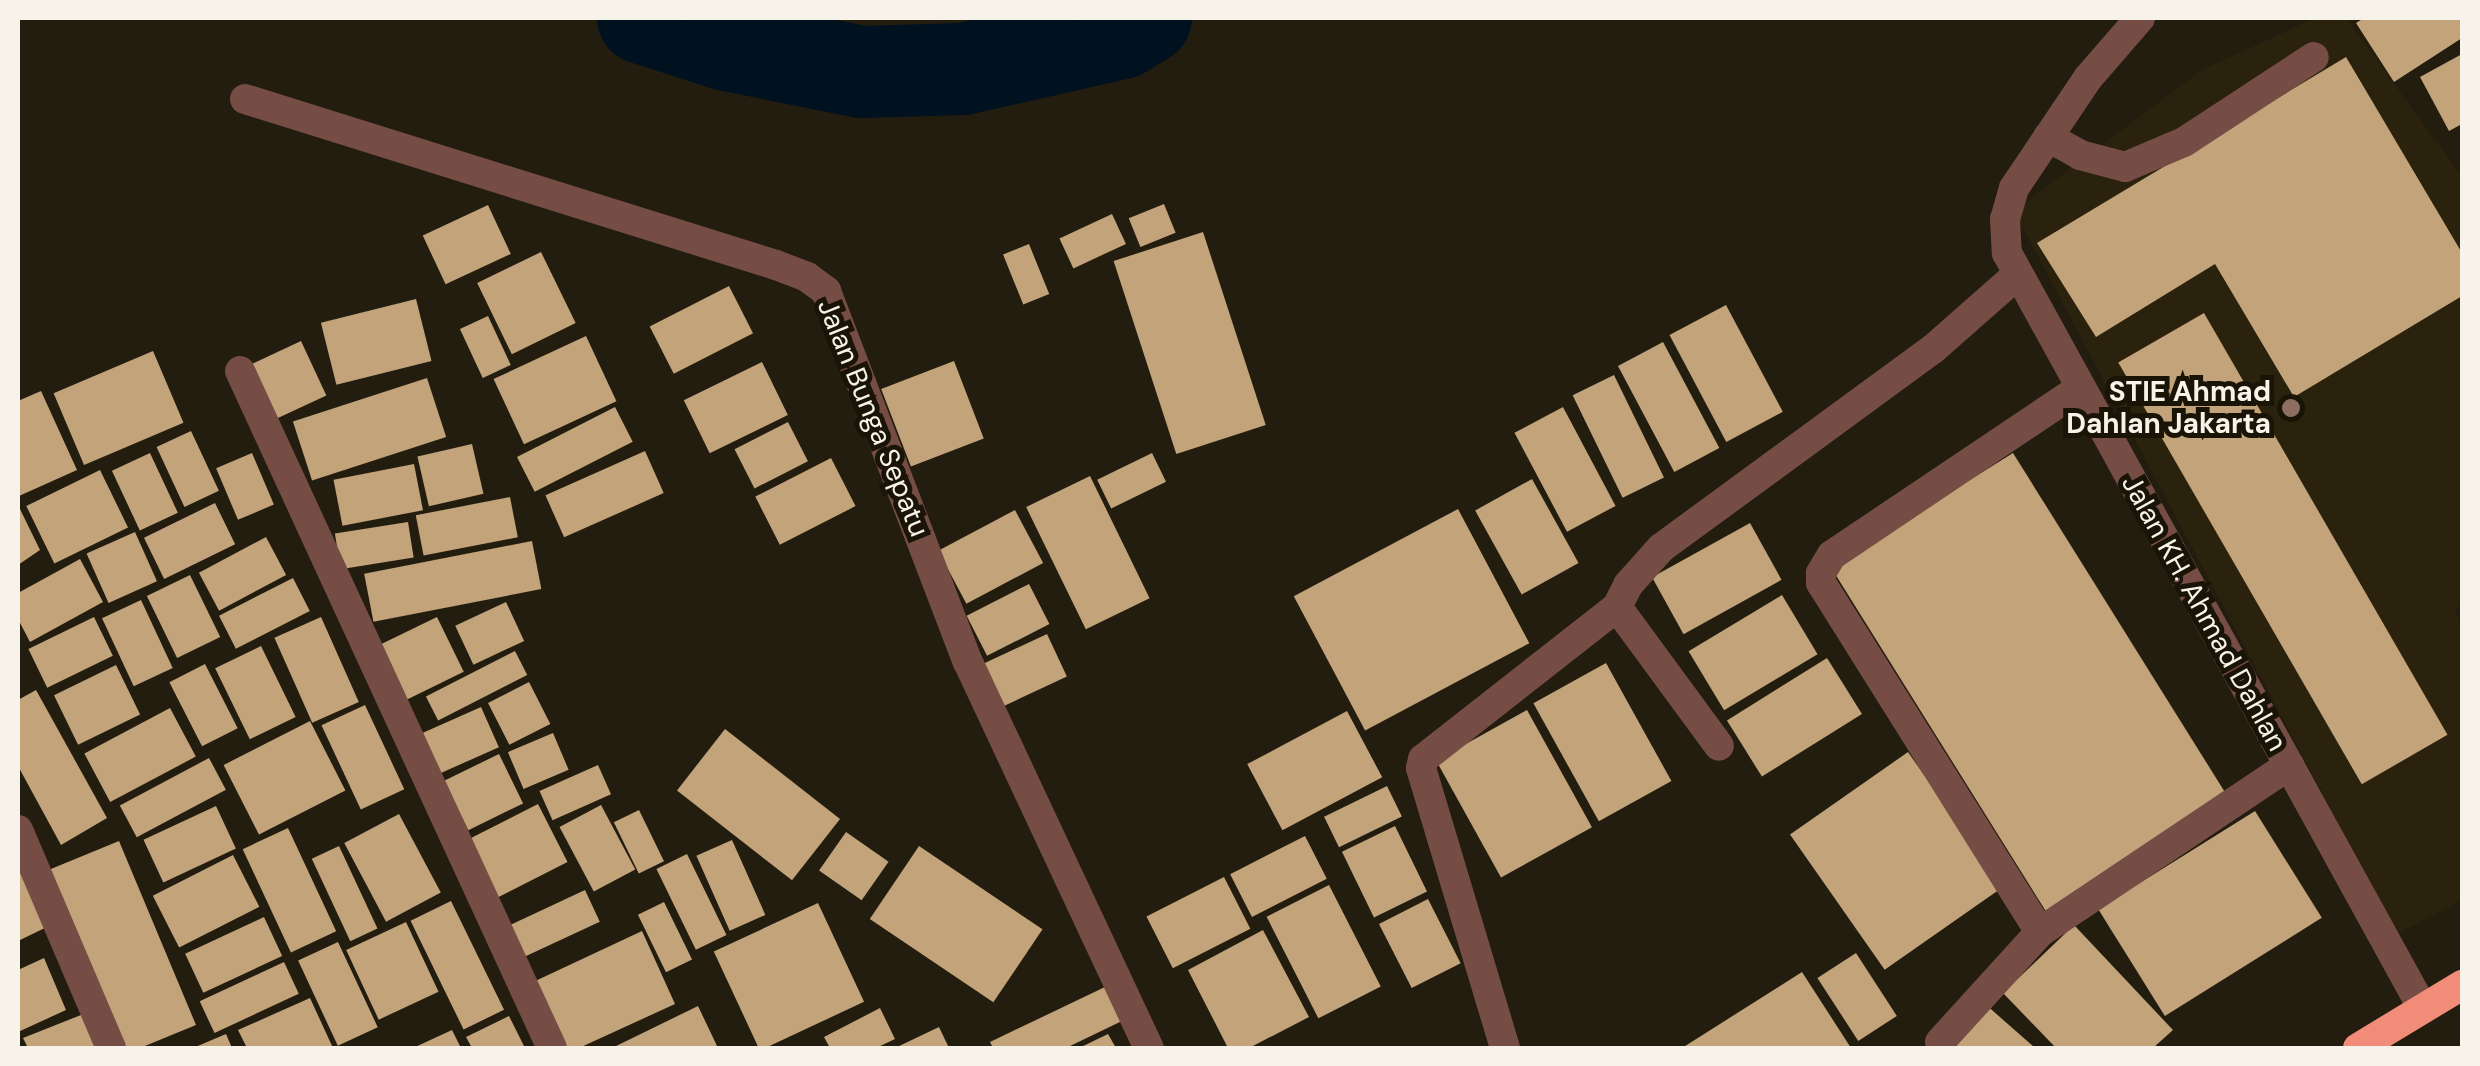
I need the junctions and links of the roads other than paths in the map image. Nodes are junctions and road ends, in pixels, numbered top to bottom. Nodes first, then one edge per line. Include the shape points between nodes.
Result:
1 (2140, 18) edge
2 (2314, 56) dead end
3 (245, 100) dead end
4 (2048, 136) junction
5 (2017, 275) junction
6 (240, 372) dead end
7 (2078, 390) junction
8 (1617, 607) junction
9 (1719, 746) dead end
10 (2289, 765) junction
11 (18, 830) edge
12 (2040, 932) junction
13 (2462, 985) edge
14 (2422, 1006) junction
15 (1940, 1042) dead end
16 (111, 1048) edge
17 (552, 1048) edge
18 (1149, 1048) edge
19 (1504, 1048) edge
20 (2358, 1048) edge

1 - 4 street, Jalan KH. Ahmad Dahlan
2 - 4 street via 2184,142 2125,167
3 - 18 street, Jalan Bunga Sepatu via 776,265 826,291 968,662
4 - 5 street, Jalan KH. Ahmad Dahlan via 2007,206 2007,253
5 - 7 street, Jalan KH. Ahmad Dahlan
5 - 8 street via 1933,349 1662,548
6 - 17 street
7 - 10 street, Jalan KH. Ahmad Dahlan
7 - 12 street via 1832,555 1820,572
8 - 9 street
8 - 19 street via 1423,759
10 - 12 street
10 - 14 street, Jalan KH. Ahmad Dahlan
11 - 16 street
12 - 15 street
13 - 14 highway
14 - 20 highway

